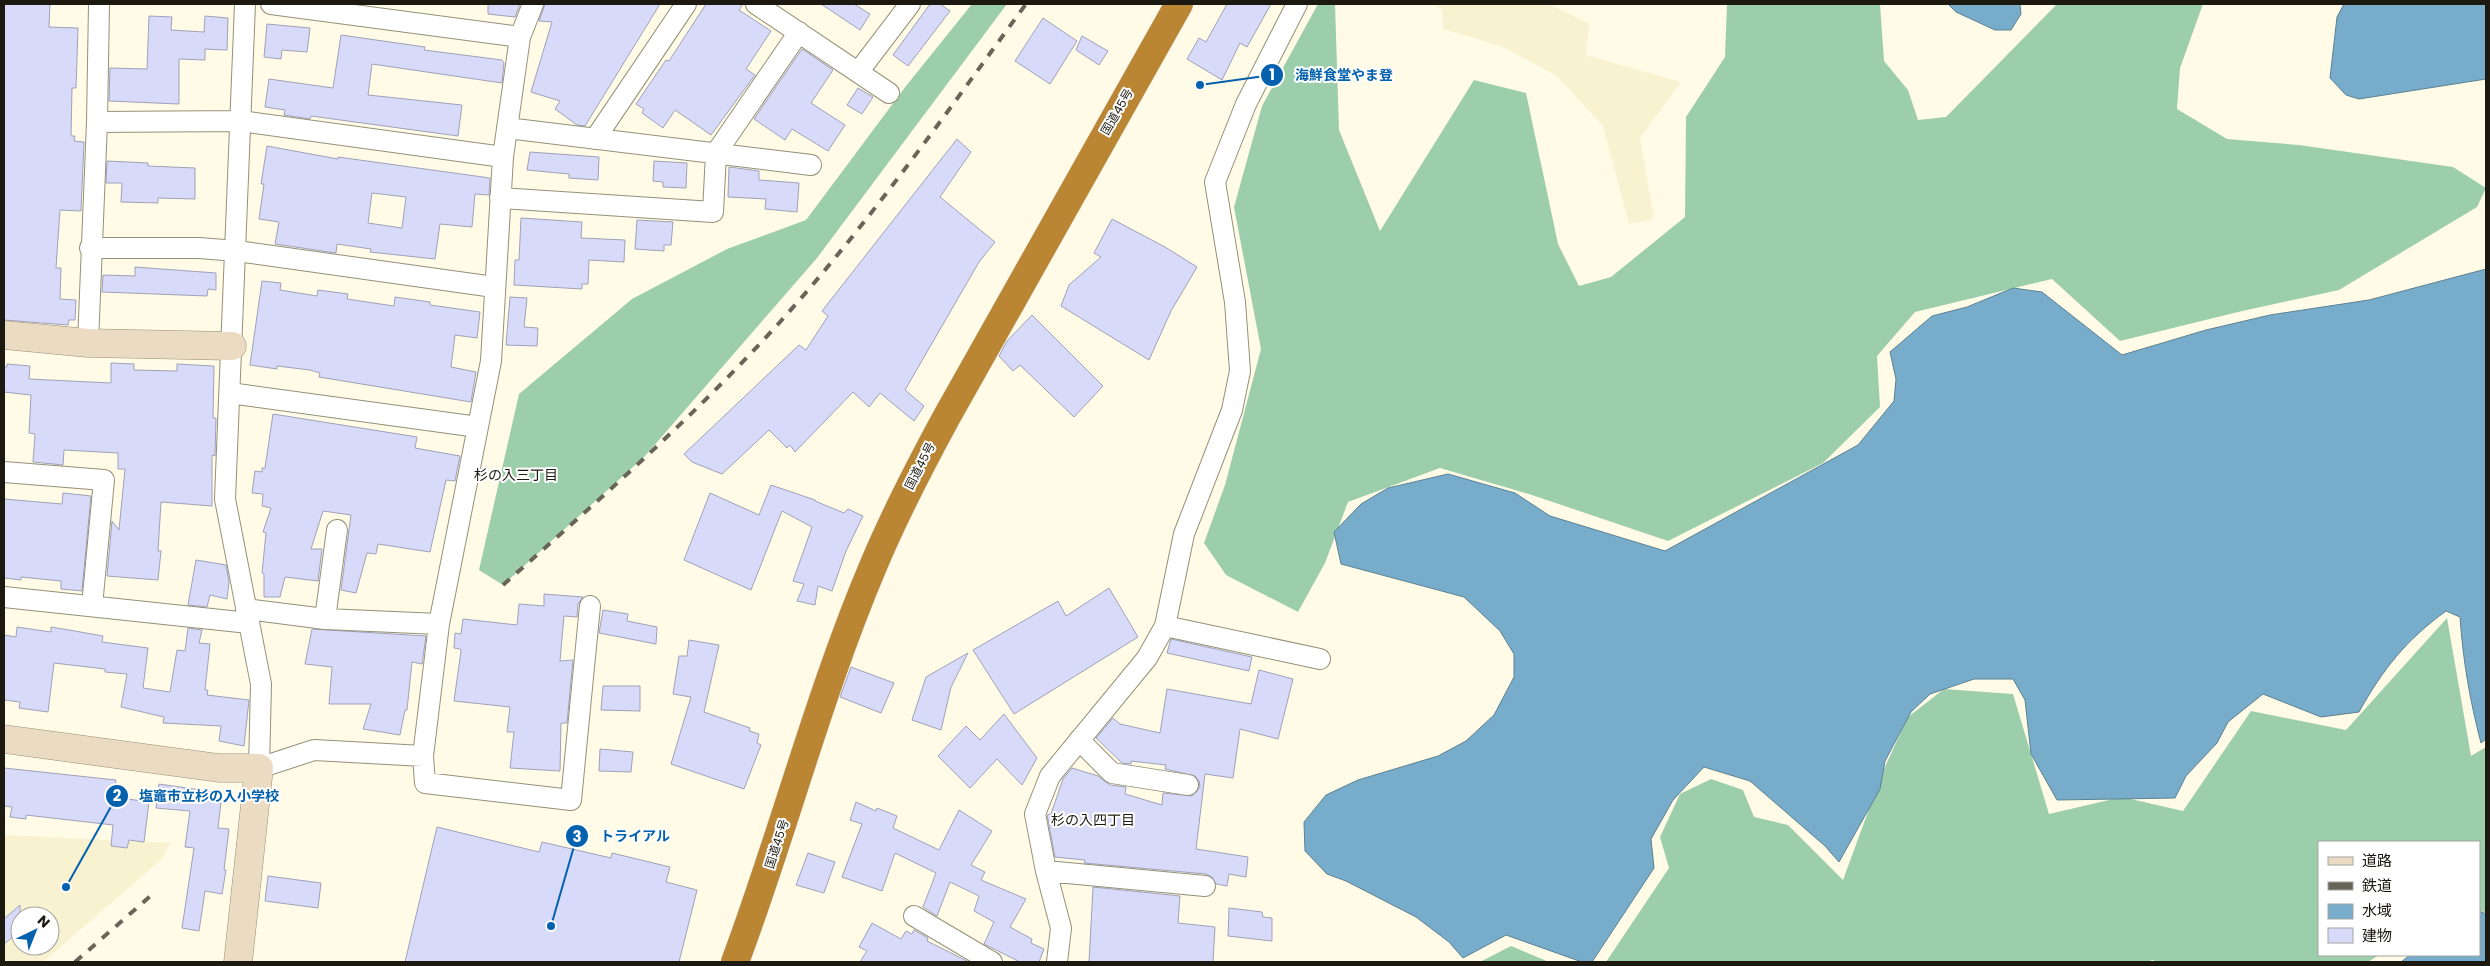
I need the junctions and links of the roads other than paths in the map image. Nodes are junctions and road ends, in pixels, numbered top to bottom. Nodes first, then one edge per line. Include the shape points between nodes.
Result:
1 (98, 4) edge
2 (246, 4) edge
3 (271, 4) edge
4 (533, 4) edge
5 (686, 4) edge
6 (756, 4) edge
7 (910, 4) edge
8 (1179, 4) edge
9 (1297, 4) edge
10 (799, 32) junction
11 (520, 37) junction
12 (859, 71) junction
13 (890, 93) dead end
14 (241, 121) junction
15 (96, 122) junction
16 (507, 128) junction
17 (595, 138) junction
18 (716, 153) junction
19 (503, 158) junction
20 (811, 165) dead end
21 (500, 198) junction
22 (90, 248) junction
23 (236, 251) junction
24 (494, 287) junction
25 (4, 335) edge
26 (88, 343) junction
27 (232, 346) junction
28 (230, 393) junction
29 (478, 427) junction
30 (4, 472) edge
31 (337, 530) dead end
32 (4, 598) edge
33 (92, 606) junction
34 (590, 606) dead end
35 (248, 616) junction
36 (325, 619) junction
37 (439, 624) junction
38 (1165, 626) junction
39 (1320, 659) dead end
40 (4, 739) edge
41 (1079, 740) junction
42 (423, 756) junction
43 (259, 768) junction
44 (1188, 785) dead end
45 (1046, 871) junction
46 (1205, 886) dead end
47 (914, 916) dead end
48 (238, 962) edge
49 (736, 962) edge
50 (992, 962) edge
51 (1057, 962) edge

1 - 15 street
2 - 14 street
3 - 11 street
4 - 11 street
5 - 17 street
6 - 10 street
7 - 12 street
8 - 49 highway, 国道45号 via 915,475 878,556 829,684
9 - 38 street via 1246,104 1215,182 1235,302 1240,371 1232,410 1184,534
10 - 12 street
10 - 18 street
11 - 16 street
12 - 13 street
14 - 15 street
14 - 19 street
14 - 23 street
15 - 22 street
16 - 17 street
16 - 19 street
17 - 18 street
18 - 20 street
18 - 21 street via 713,212
19 - 21 street
21 - 24 street
22 - 23 street
22 - 26 street
23 - 24 street
23 - 27 street
24 - 29 street via 491,361
25 - 26 street
26 - 27 street
27 - 28 street
28 - 29 street
28 - 35 street via 225,500
29 - 37 street
30 - 33 street via 104,480
31 - 36 street
32 - 33 street
33 - 35 street
34 - 42 street via 571,800 425,782
35 - 36 street
35 - 43 street via 261,684
36 - 37 street
37 - 42 street
38 - 39 street
38 - 41 street via 1147,658
40 - 43 street via 219,768
41 - 44 street via 1112,773
41 - 45 street via 1050,776 1035,814
42 - 43 street via 314,750
43 - 48 street
45 - 46 street
45 - 51 street via 1062,928
47 - 50 street

